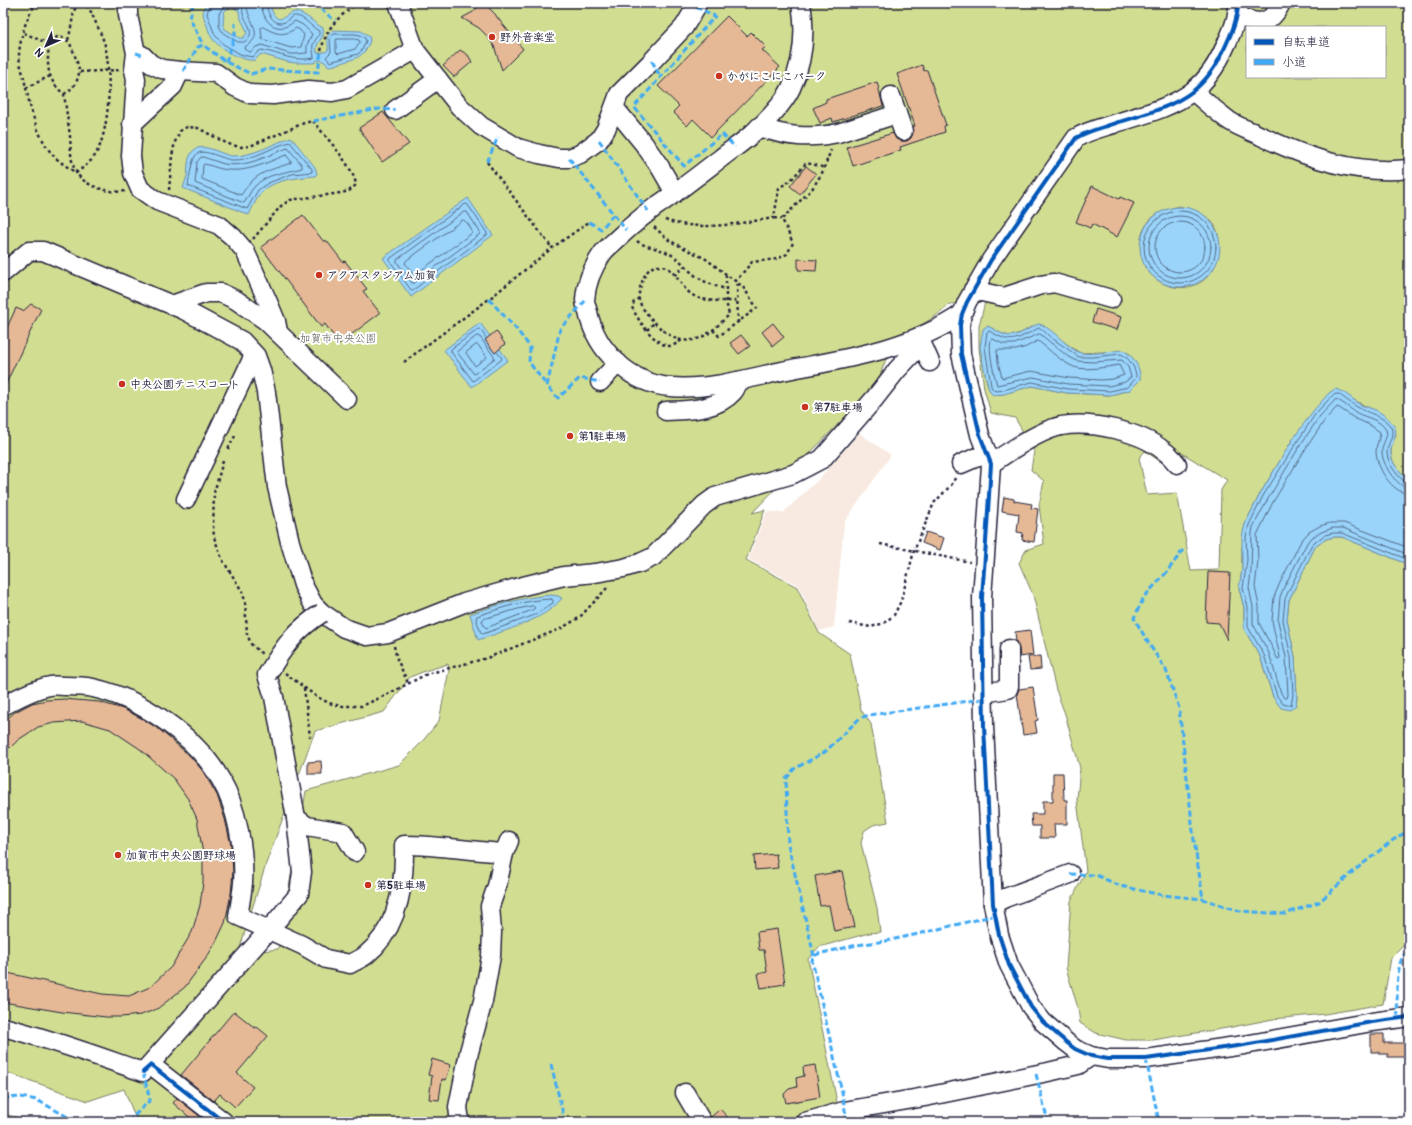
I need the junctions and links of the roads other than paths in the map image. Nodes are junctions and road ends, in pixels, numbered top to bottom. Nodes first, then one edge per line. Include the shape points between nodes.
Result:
1 (128, 3) edge
2 (398, 3) edge
3 (697, 3) edge
4 (801, 3) edge
5 (1281, 3) edge
6 (1238, 9) edge
7 (415, 50) junction
8 (138, 62) junction
9 (180, 71) junction
10 (438, 79) junction
11 (1193, 91) junction
12 (891, 96) dead end
13 (616, 107) junction
14 (395, 110) dead end
15 (896, 114) junction
16 (132, 124) junction
17 (760, 127) junction
18 (903, 132) dead end
19 (1409, 169) edge
20 (675, 193) junction
21 (3, 273) edge
22 (973, 290) junction
23 (1111, 299) dead end
24 (172, 305) junction
25 (962, 314) junction
26 (278, 332) junction
27 (919, 337) junction
28 (254, 354) junction
29 (930, 362) dead end
30 (618, 363) junction
31 (738, 380) junction
32 (600, 382) dead end
33 (347, 399) dead end
34 (666, 411) dead end
35 (989, 459) junction
36 (961, 464) road end
37 (1177, 464) dead end
38 (186, 499) dead end
39 (322, 613) junction
40 (1009, 649) dead end
41 (983, 693) junction
42 (3, 706) edge
43 (296, 818) junction
44 (355, 852) dead end
45 (1070, 874) dead end
46 (993, 904) junction
47 (269, 930) junction
48 (1409, 1017) edge
49 (3, 1027) edge
50 (1091, 1056) junction
51 (147, 1068) junction
52 (684, 1093) dead end
53 (224, 1122) edge
54 (460, 1122) edge
55 (702, 1122) edge
56 (805, 1122) edge

1 - 8 street via 128,15
2 - 7 street
3 - 13 street via 684,27 619,94
4 - 17 street via 803,36 798,68 790,90
5 - 6 street via 1272,18 1266,22 1249,20
6 - 11 street via 1221,56
7 - 9 street via 347,89 332,92 310,90 273,95 250,94 216,73
7 - 10 street
8 - 9 street
8 - 16 street
9 - 16 street via 173,86
10 - 13 street via 458,106 481,126 518,148 559,158 570,158 580,154 599,140
10 - 14 street
11 - 19 street via 1230,121 1306,156 1368,170
11 - 22 street via 1159,109 1090,130 1076,138 990,260
12 - 15 street
13 - 20 street via 644,144
15 - 17 street via 838,133 812,137 782,134
15 - 18 street
16 - 26 street via 131,156 133,172 140,189 157,201 219,225 233,236 245,251 276,321
17 - 20 street
20 - 30 street via 637,220 603,251 588,284 585,301 590,322 597,339
21 - 24 street via 29,251 43,251
22 - 23 street via 1004,298 1054,283
22 - 25 street
24 - 26 street via 206,293 221,293 236,300
24 - 28 street via 242,341
25 - 27 street
25 - 35 street via 961,354 980,435
26 - 33 street
27 - 29 street
27 - 31 street via 881,350
27 - 39 street via 914,352 822,459 793,474 715,498 704,504 652,557 640,563 523,586 464,604 390,633 367,636 344,628
28 - 38 street
28 - 39 street via 266,392 277,487 290,542 303,585 313,604
30 - 31 street via 647,382 669,387 692,388
30 - 32 street
31 - 34 street via 734,391 721,401 701,409
35 - 36 street via 975,458
35 - 37 street via 1061,426 1085,425 1105,426 1144,439 1163,450
35 - 41 street via 982,597
39 - 43 street, bridge via 288,641 273,672 274,697
40 - 41 street via 1008,689
41 - 46 street
42 - 47 street via 24,695 51,686 92,688 122,697 168,723 202,752 221,780 237,825 242,854 243,882 238,916
43 - 44 street via 307,826 343,832
43 - 47 street via 302,872 299,894
45 - 46 street
46 - 50 street via 999,935 1009,965 1031,1007 1043,1022 1066,1042
47 - 51 street
47 - 54 street via 326,959 350,964 366,955 383,937 394,914 402,887 404,845 473,851 507,847 498,886 490,906 491,956 458,1107
48 - 50 street via 1146,1059 1108,1059
49 - 51 street
50 - 56 street via 1078,1065 1048,1072 844,1111
51 - 53 street
52 - 55 street

